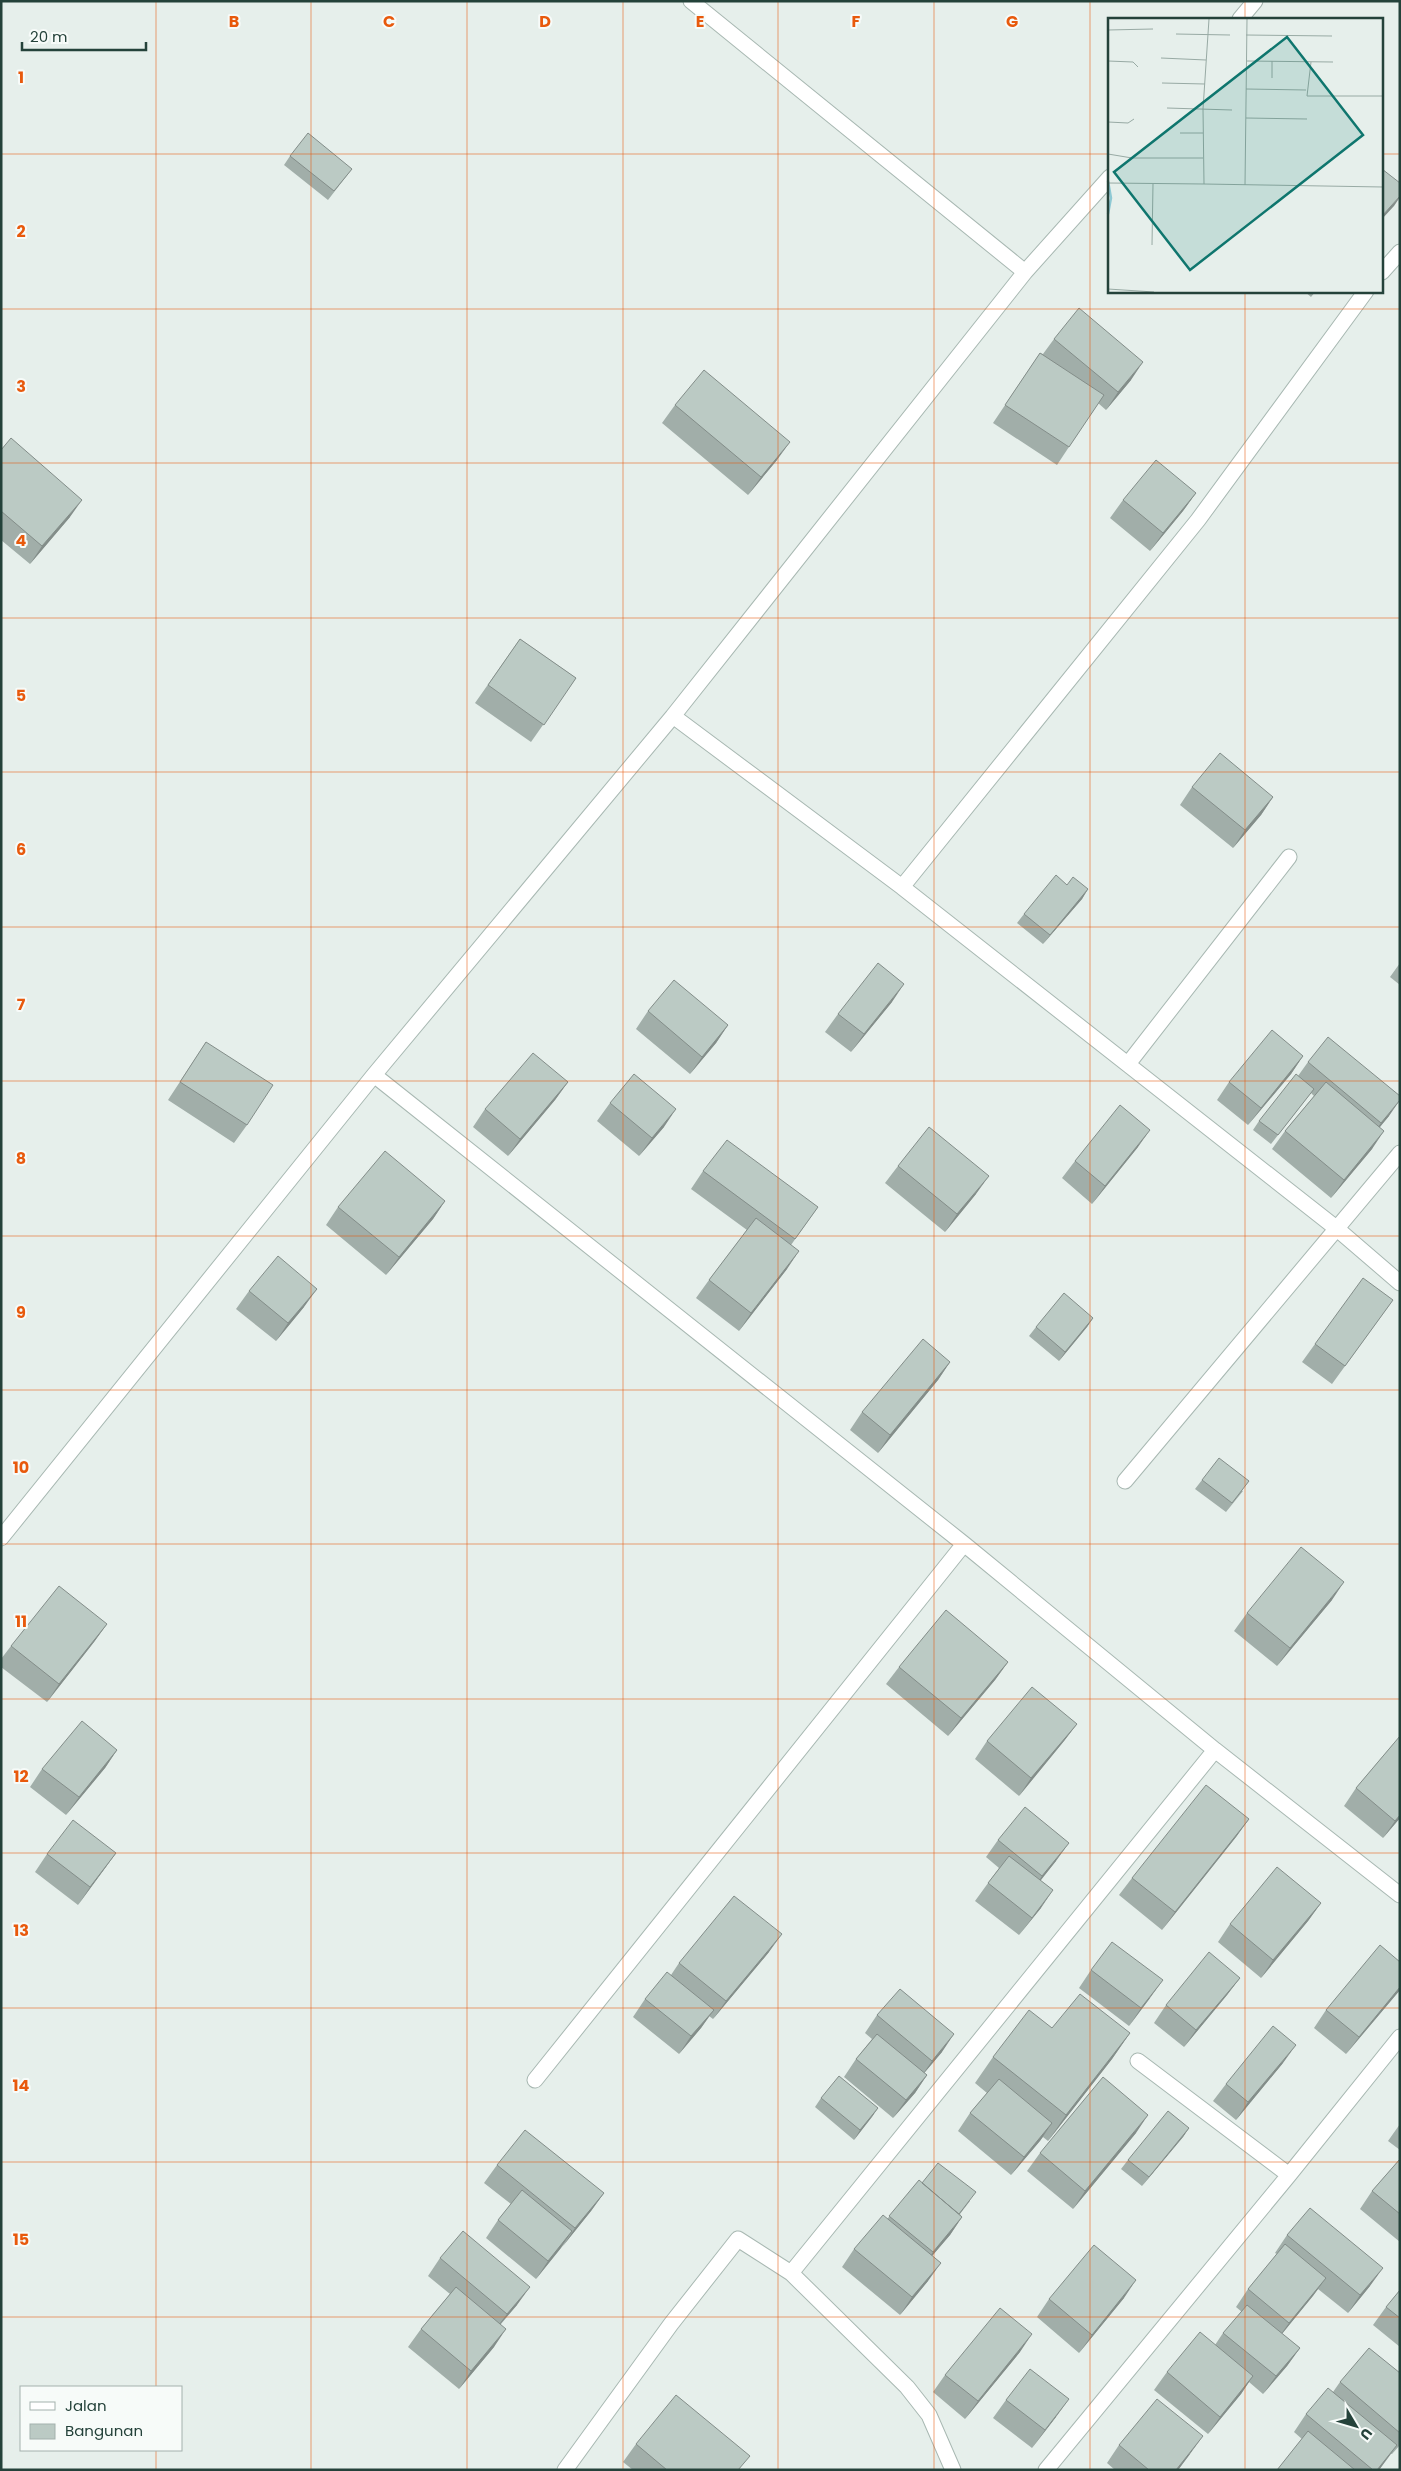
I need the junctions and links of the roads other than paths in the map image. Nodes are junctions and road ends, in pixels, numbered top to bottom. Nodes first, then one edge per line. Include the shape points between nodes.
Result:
1 (691, 1) edge
2 (1255, 1) edge
3 (1241, 18) edge
4 (1108, 182) edge
5 (1400, 252) edge
6 (1384, 270) edge
7 (1025, 272) junction
8 (1365, 292) edge
9 (673, 716) junction
10 (1289, 857) dead end
11 (902, 887) junction
12 (1128, 1064) junction
13 (374, 1075) junction
14 (1400, 1153) edge
15 (1336, 1228) junction
16 (1400, 1284) edge
17 (1125, 1481) dead end
18 (1, 1538) edge
19 (964, 1544) junction
20 (1215, 1750) junction
21 (1400, 1894) edge
22 (1400, 2037) edge
23 (1138, 2061) dead end
24 (535, 2080) dead end
25 (1289, 2175) junction
26 (791, 2273) junction
27 (565, 2470) edge
28 (953, 2470) edge
29 (1046, 2470) edge

1 - 7 street
2 - 3 street
4 - 7 street
5 - 6 street
7 - 9 street
8 - 11 street via 1198,520
9 - 11 street
9 - 13 street
10 - 12 street
11 - 12 street
12 - 15 street
13 - 18 street
13 - 19 street
14 - 15 street
15 - 16 street
15 - 17 street
19 - 20 street
19 - 24 street
20 - 21 street
20 - 26 street
22 - 25 street
23 - 25 street
25 - 29 street
26 - 27 street via 738,2239 671,2324
26 - 28 street via 907,2387 929,2415

